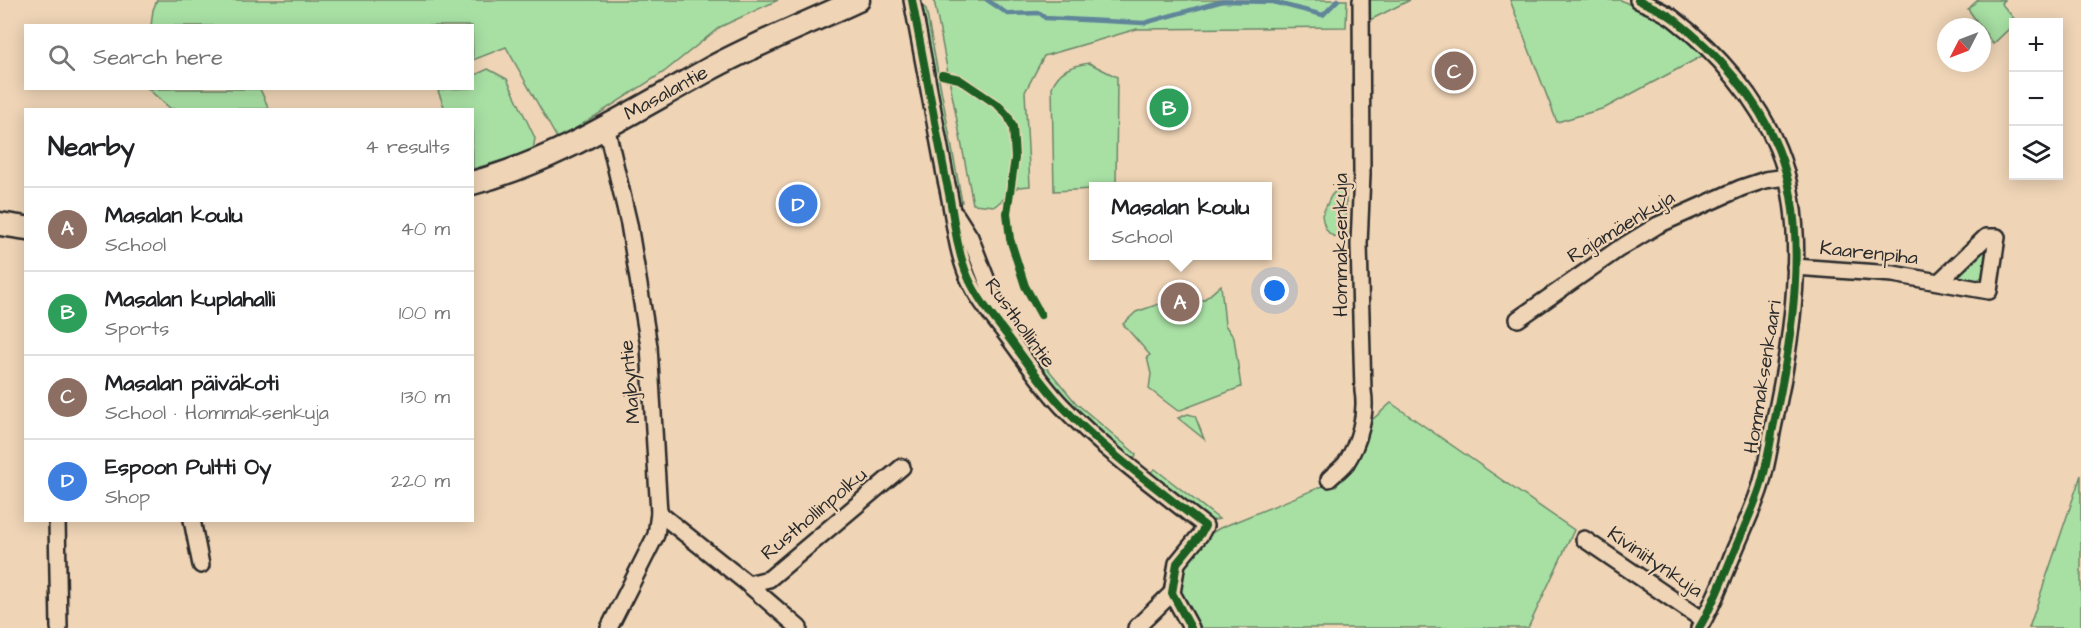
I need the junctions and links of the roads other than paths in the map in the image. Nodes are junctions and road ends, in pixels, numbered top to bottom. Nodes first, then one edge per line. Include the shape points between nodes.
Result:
1 (858, 0) edge
2 (912, 0) edge
3 (1361, 0) edge
4 (1638, 0) edge
5 (606, 126) junction
6 (1787, 177) junction
7 (474, 182) edge
8 (0, 224) edge
9 (24, 228) edge
10 (1795, 267) junction
11 (1939, 282) dead end
12 (1518, 319) dead end
13 (902, 467) dead end
14 (1329, 479) dead end
15 (659, 513) junction
16 (57, 522) edge
17 (192, 522) edge
18 (1584, 539) dead end
19 (201, 565) dead end
20 (748, 584) junction
21 (1172, 593) junction
22 (1701, 624) edge
23 (58, 628) edge
24 (609, 628) edge
25 (799, 628) edge
26 (1136, 628) edge
27 (1191, 628) edge

1 - 5 street, Masalantie via 709,69
2 - 21 street, Rusthollintie via 959,249 969,280 981,302 1062,406 1098,441 1205,526 1177,562
3 - 14 street, Hommaksenkuja via 1359,244 1366,405 1357,441 1345,463
4 - 6 street, Hommaksenkaari via 1673,18 1716,55 1756,109 1778,149
5 - 7 street, Masalantie via 514,169
5 - 15 street, Majbyntie via 625,203 649,346
6 - 10 street, Hommaksenkaari
6 - 12 street, Rajamäenkuja via 1741,188 1658,225
8 - 9 street
10 - 11 street, Kaarenpiha via 1893,274
10 - 22 street, Hommaksenkaari via 1783,381 1760,489
13 - 20 street, Rusthollinpolku via 769,579
15 - 20 street
15 - 24 street, Majbyntie via 656,535
16 - 23 street
17 - 19 street
18 - 22 street, Kiviniitynkuja
20 - 25 street
21 - 26 street
21 - 27 street

